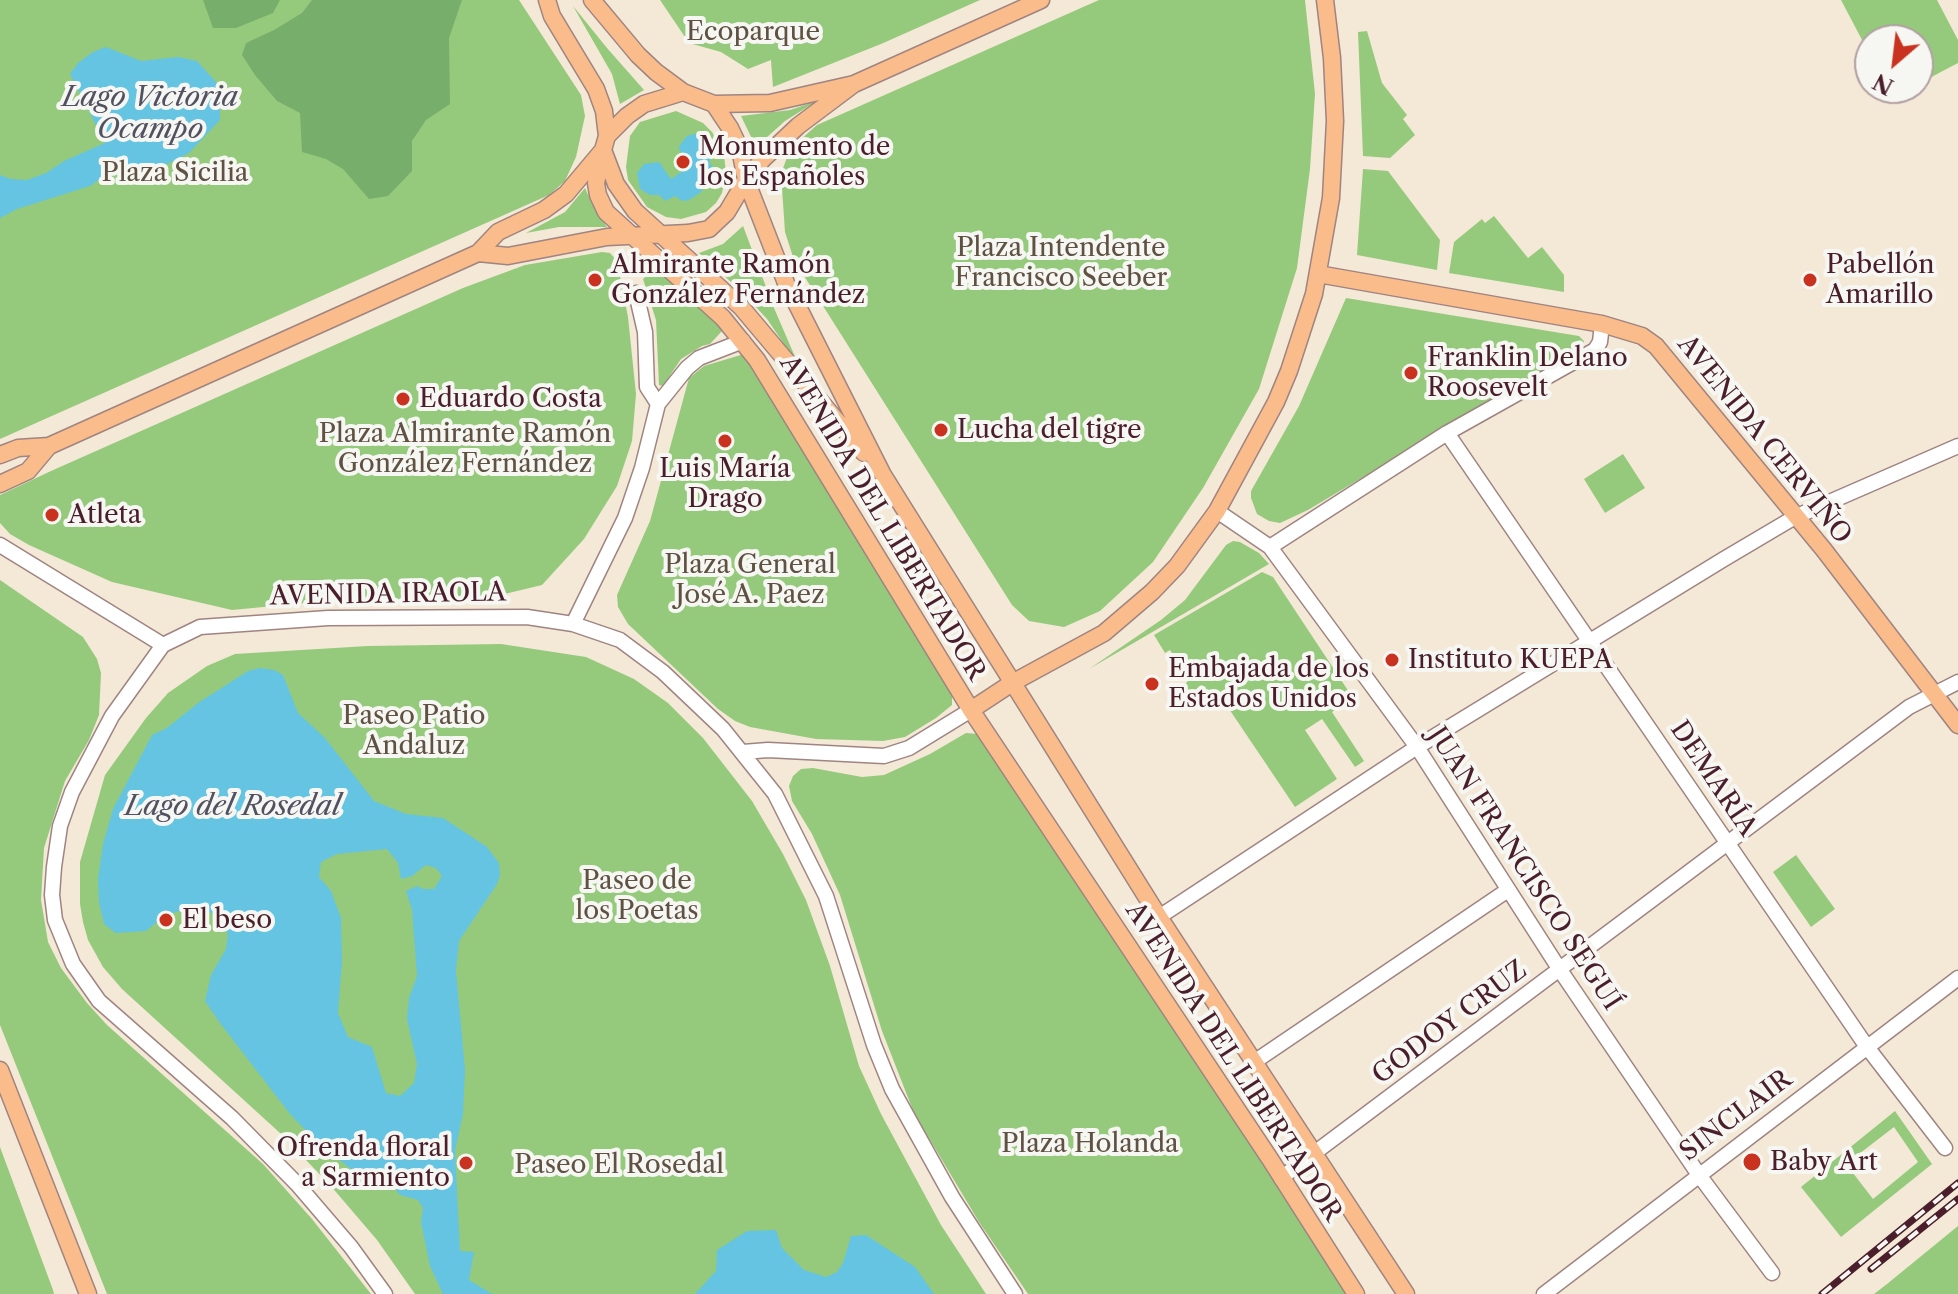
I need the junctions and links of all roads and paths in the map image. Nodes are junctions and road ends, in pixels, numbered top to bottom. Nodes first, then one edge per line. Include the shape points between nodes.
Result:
1 (547, 0) edge
2 (592, 0) edge
3 (1041, 0) edge
4 (1325, 0) edge
5 (854, 84) junction
6 (683, 92) junction
7 (714, 104) junction
8 (605, 143) junction
9 (746, 180) junction
10 (660, 233) junction
11 (630, 236) junction
12 (478, 253) junction
13 (1318, 274) junction
14 (636, 293) dead end
15 (1602, 324) junction
16 (743, 341) junction
17 (658, 404) junction
18 (1447, 433) junction
19 (49, 446) junction
20 (1958, 446) edge
21 (0, 455) edge
22 (883, 475) junction
23 (0, 484) edge
24 (1217, 511) junction
25 (1795, 517) junction
26 (0, 545) edge
27 (1270, 547) junction
28 (573, 624) junction
29 (1589, 640) junction
30 (163, 645) junction
31 (1958, 682) edge
32 (1012, 683) junction
33 (1933, 694) junction
34 (971, 710) junction
35 (1958, 725) edge
36 (1417, 747) junction
37 (743, 752) junction
38 (1727, 844) junction
39 (1508, 890) junction
40 (1159, 917) junction
41 (1560, 970) junction
42 (1958, 978) edge
43 (1867, 1047) junction
44 (1254, 1062) junction
45 (0, 1070) edge
46 (1945, 1148) dead end
47 (1314, 1154) junction
48 (1699, 1175) junction
49 (1281, 1178) junction
50 (1772, 1273) dead end
51 (88, 1294) edge
52 (385, 1294) edge
53 (1015, 1294) edge
54 (1356, 1294) edge
55 (1406, 1294) edge
56 (1544, 1294) edge

1 - 8 main road, AVENIDA DEL LIBERTADOR via 596,89 604,111
2 - 6 main road via 638,55
3 - 5 main road
4 - 13 main road via 1335,121 1331,198
5 - 7 main road via 770,103
5 - 9 main road via 798,126
6 - 7 main road
6 - 8 main road via 644,104
7 - 9 main road, AVENIDA DEL LIBERTADOR via 740,149
8 - 10 main road, AVENIDA DEL LIBERTADOR via 625,198
8 - 11 main road, AVENIDA DEL LIBERTADOR via 598,195 606,212
8 - 12 main road via 566,194 498,232
9 - 10 main road via 727,212 709,229
9 - 22 main road, AVENIDA DEL LIBERTADOR via 786,283
10 - 11 main road
10 - 22 main road, AVENIDA DEL LIBERTADOR via 741,307
11 - 12 main road via 508,256
11 - 16 main road, AVENIDA DEL LIBERTADOR
12 - 19 main road
13 - 15 main road, AVENIDA CERVIÑO
13 - 24 main road via 1289,371
14 - 17 street via 648,351 647,387
15 - 18 street via 1595,350
15 - 25 main road, AVENIDA CERVIÑO via 1642,336 1667,357
16 - 17 street via 699,358
16 - 34 main road, AVENIDA DEL LIBERTADOR
17 - 28 street via 625,518
18 - 27 street
18 - 29 street, DEMARÍA
19 - 21 main road
19 - 23 main road via 28,471
20 - 25 street
22 - 32 main road, AVENIDA DEL LIBERTADOR
24 - 27 street, JUAN FRANCISCO SEGUÍ
24 - 32 main road via 1177,566 1132,610 1104,633
25 - 29 street
25 - 33 main road, AVENIDA CERVIÑO
26 - 30 street
27 - 36 street, JUAN FRANCISCO SEGUÍ
28 - 30 street, AVENIDA IRAOLA via 527,617 298,619 200,627
28 - 37 street, AVENIDA IRAOLA via 620,640 663,672
29 - 36 street
29 - 38 street, DEMARÍA
30 - 52 street via 112,716 60,826 52,895 60,938 99,1001 232,1118 297,1184
31 - 33 street, GODOY CRUZ
32 - 34 main road
32 - 40 main road, AVENIDA DEL LIBERTADOR
33 - 35 main road, AVENIDA CERVIÑO
33 - 38 street, GODOY CRUZ
34 - 37 street via 909,748 884,756
34 - 49 main road, AVENIDA DEL LIBERTADOR
36 - 39 street, JUAN FRANCISCO SEGUÍ
36 - 40 street
37 - 53 street, AVENIDA IRAOLA via 775,794 826,896 892,1089 952,1197
38 - 41 street, GODOY CRUZ
38 - 43 street, DEMARÍA
39 - 41 street, JUAN FRANCISCO SEGUÍ
39 - 44 street
40 - 44 main road, AVENIDA DEL LIBERTADOR
41 - 47 street, GODOY CRUZ
41 - 48 street, JUAN FRANCISCO SEGUÍ
42 - 43 street, SINCLAIR
43 - 46 street, DEMARÍA
43 - 48 street, SINCLAIR
44 - 47 main road, AVENIDA DEL LIBERTADOR
45 - 51 main road
47 - 49 street, GODOY CRUZ
47 - 55 main road, AVENIDA DEL LIBERTADOR
48 - 50 street, JUAN FRANCISCO SEGUÍ
48 - 56 street, SINCLAIR
49 - 54 main road, AVENIDA DEL LIBERTADOR

